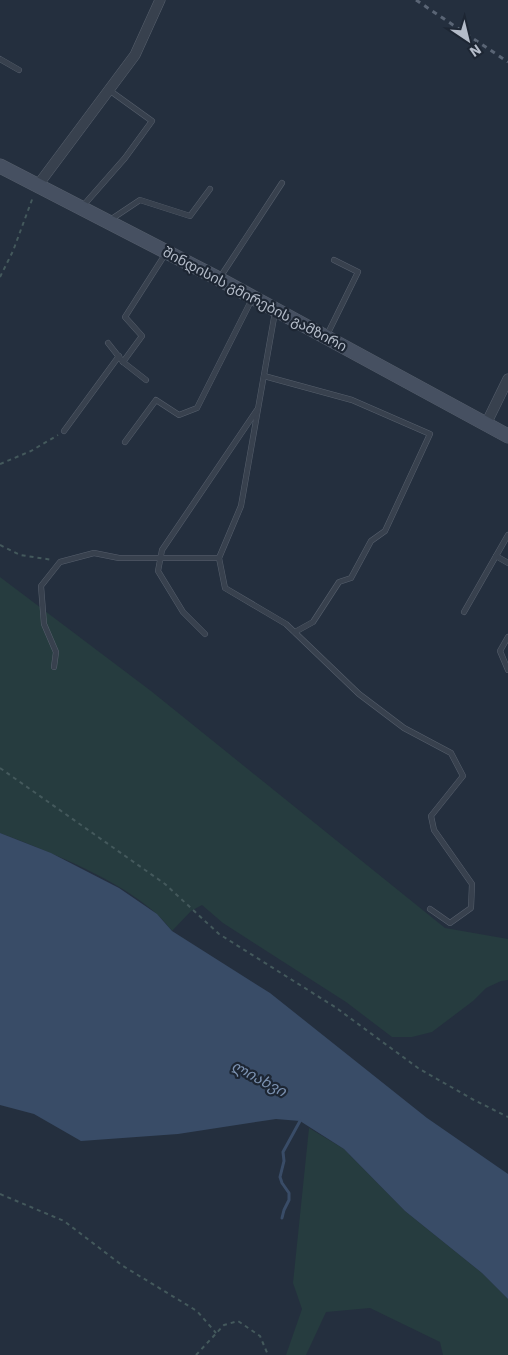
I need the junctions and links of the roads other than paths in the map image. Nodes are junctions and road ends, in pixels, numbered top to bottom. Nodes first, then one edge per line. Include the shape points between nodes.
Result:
1 (160, 0) edge
2 (0, 59) edge
3 (19, 70) dead end
4 (109, 90) junction
5 (0, 166) edge
6 (282, 183) dead end
7 (38, 185) junction
8 (210, 189) dead end
9 (81, 208) junction
10 (107, 222) junction
11 (166, 252) junction
12 (334, 260) dead end
13 (219, 278) junction
14 (253, 297) junction
15 (276, 309) junction
16 (327, 336) junction
17 (108, 343) dead end
18 (118, 356) junction
19 (123, 362) junction
20 (264, 376) junction
21 (508, 379) edge
22 (146, 380) dead end
23 (259, 407) junction
24 (486, 424) junction
25 (64, 431) road end
26 (508, 436) edge
27 (126, 442) dead end
28 (508, 535) edge
29 (496, 556) junction
30 (219, 558) junction
31 (160, 559) junction
32 (508, 563) edge
33 (464, 612) dead end
34 (295, 632) junction
35 (205, 634) dead end
36 (508, 638) edge
37 (54, 667) dead end
38 (508, 670) edge
39 (430, 909) dead end

1 - 4 street via 135,55
2 - 3 lane
4 - 7 street
4 - 9 lane via 152,121
5 - 7 main road, შინდისის გმირების გამზირი
6 - 13 lane
7 - 9 main road, შინდისის გმირების გამზირი
8 - 10 lane via 190,216 140,200
9 - 10 main road, შინდისის გმირების გამზირი
10 - 11 main road, შინდისის გმირების გამზირი
11 - 13 main road, შინდისის გმირების გამზირი
11 - 19 lane via 125,317 142,336
12 - 16 lane via 358,272
13 - 14 main road, შინდისის გმირების გამზირი
14 - 15 main road, შინდისის გმირების გამზირი
14 - 27 lane via 197,408 179,415 156,400
15 - 16 main road, შინდისის გმირების გამზირი
15 - 20 lane
16 - 24 main road, შინდისის გმირების გამზირი
17 - 18 lane
18 - 19 lane
18 - 25 lane
19 - 22 lane
20 - 23 lane
20 - 34 lane via 352,400 430,434 385,532 372,541 351,578 339,582 312,622
21 - 24 street
23 - 30 lane via 241,506
23 - 31 lane via 162,550
24 - 26 main road, შინდისის გმირების გამზირი
28 - 29 lane
29 - 32 lane
29 - 33 lane
30 - 31 lane
30 - 34 lane via 225,588
31 - 35 lane via 158,571 183,612
31 - 37 lane via 119,558 94,553 60,562 41,586 44,624 56,652
34 - 39 lane via 359,694 404,728 451,753 463,776 431,816 434,830 472,884 471,908 450,923
36 - 38 lane via 500,652

